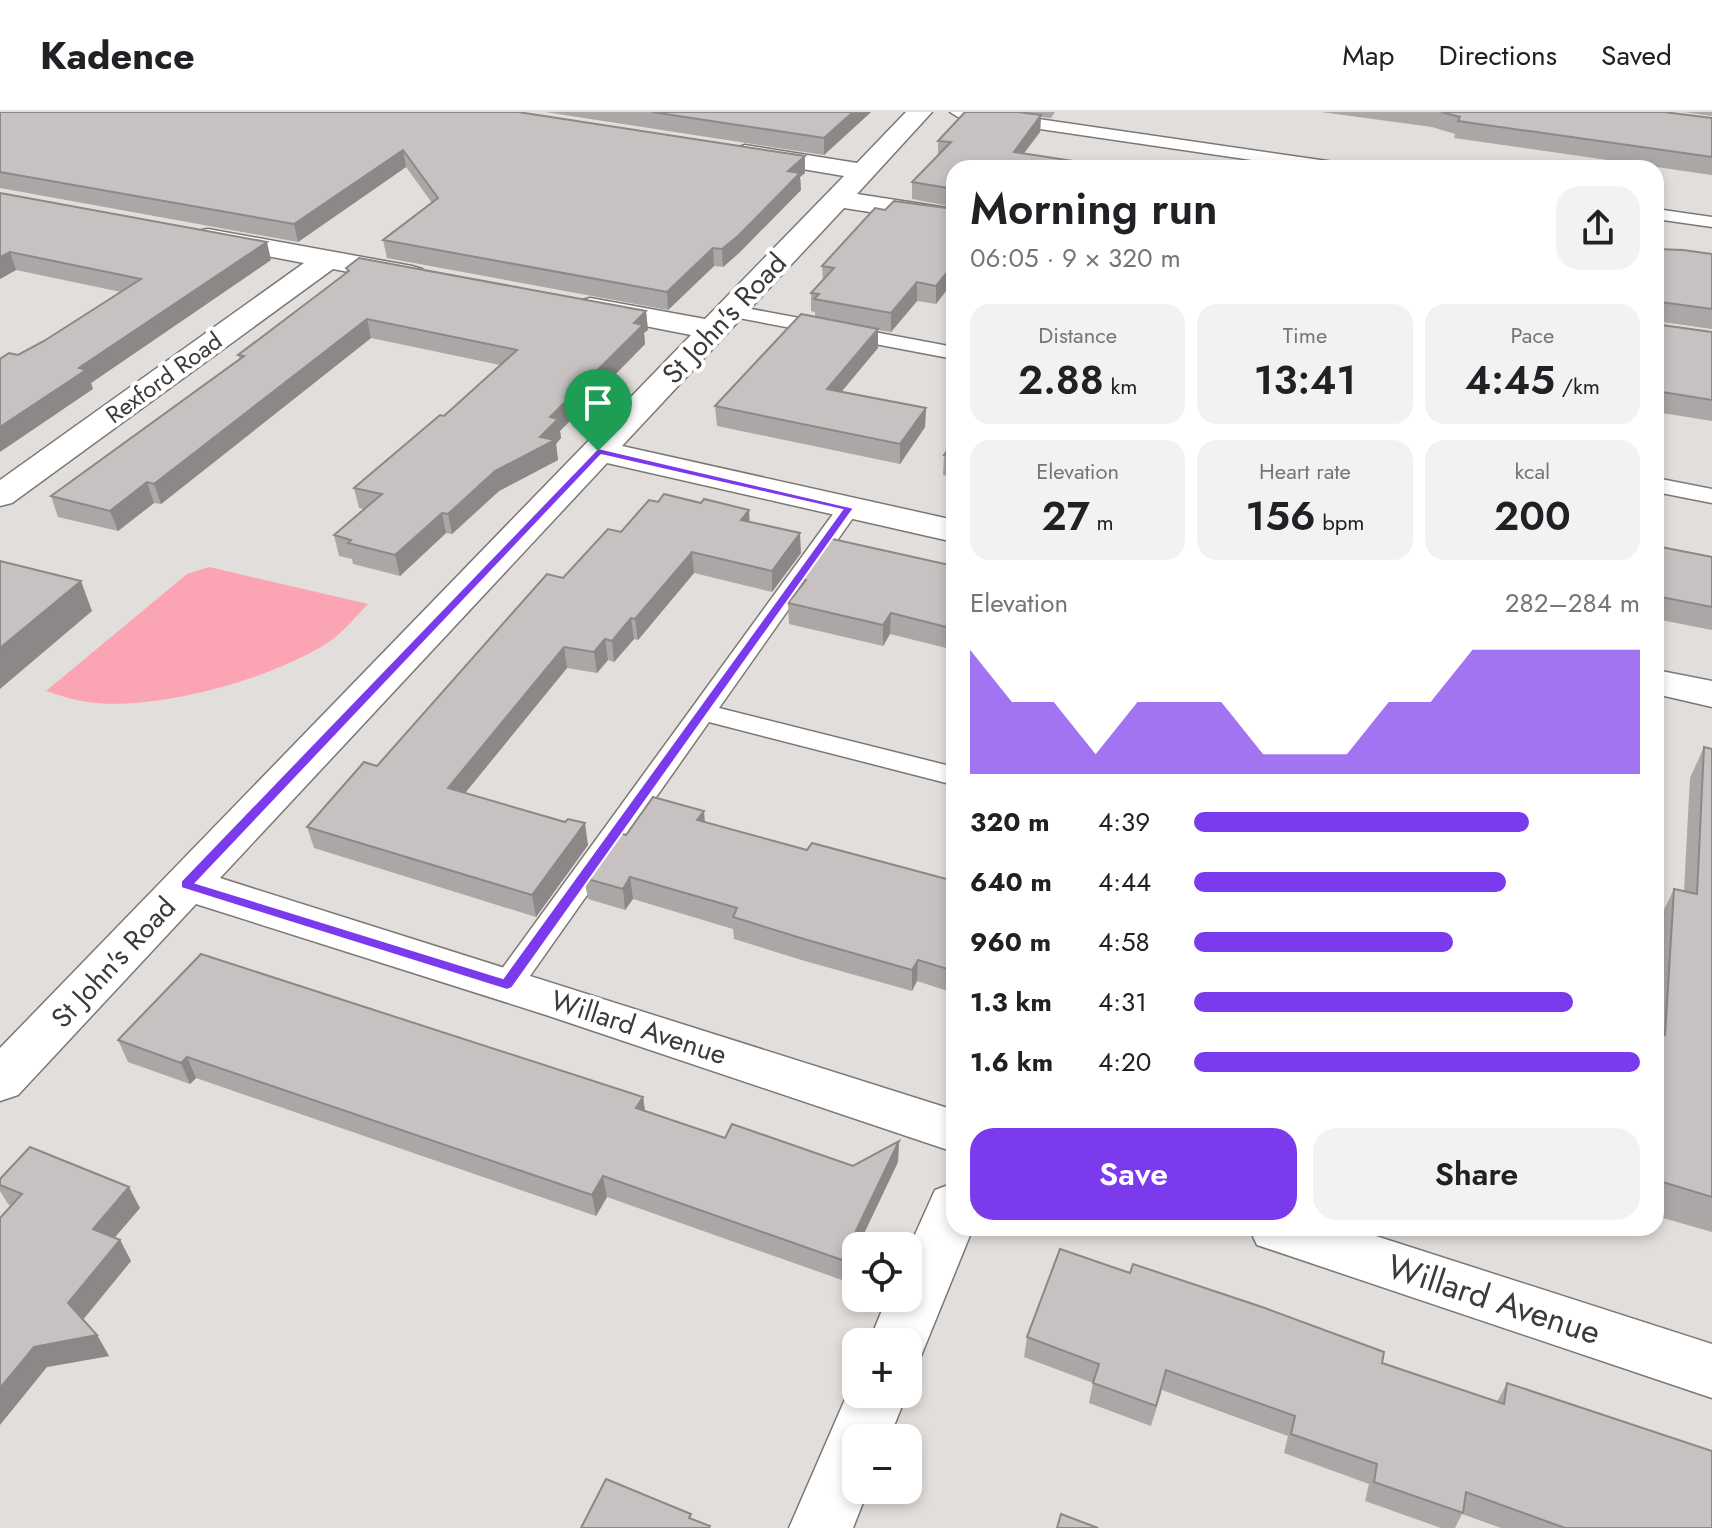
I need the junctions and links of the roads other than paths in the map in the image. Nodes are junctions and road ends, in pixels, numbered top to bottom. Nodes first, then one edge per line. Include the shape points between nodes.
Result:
1 (920, 112) edge
2 (958, 112) edge
3 (725, 150) edge
4 (1286, 160) edge
5 (865, 172) junction
6 (839, 199) junction
7 (1664, 215) edge
8 (946, 216) edge
9 (1712, 222) edge
10 (174, 230) edge
11 (327, 260) junction
12 (435, 278) edge
13 (569, 303) edge
14 (722, 321) junction
15 (946, 352) edge
16 (598, 451) junction
17 (1664, 487) edge
18 (0, 496) edge
19 (1712, 496) edge
20 (849, 508) junction
21 (946, 529) edge
22 (1664, 684) edge
23 (1712, 694) edge
24 (701, 712) junction
25 (946, 774) edge
26 (186, 884) junction
27 (507, 985) junction
28 (0, 1081) edge
29 (946, 1128) edge
30 (946, 1225) edge
31 (1301, 1236) edge
32 (904, 1328) edge
33 (1712, 1371) edge
34 (842, 1478) edge
35 (821, 1528) edge

1 - 5 street, St John's Road
2 - 4 lane
3 - 5 street
5 - 6 street, St John's Road
6 - 8 street
6 - 14 street, St John's Road
7 - 9 lane
10 - 11 street
11 - 12 street
11 - 18 street, Rexford Road
13 - 14 street
14 - 15 lane
14 - 16 street, St John's Road
16 - 20 street
16 - 26 street, St John's Road
17 - 19 lane
20 - 21 street
20 - 24 lane
22 - 23 street
24 - 25 lane
24 - 27 lane
26 - 27 street, Willard Avenue
26 - 28 street, St John's Road
27 - 29 street, Willard Avenue
30 - 32 street
31 - 33 street, Willard Avenue
34 - 35 street

